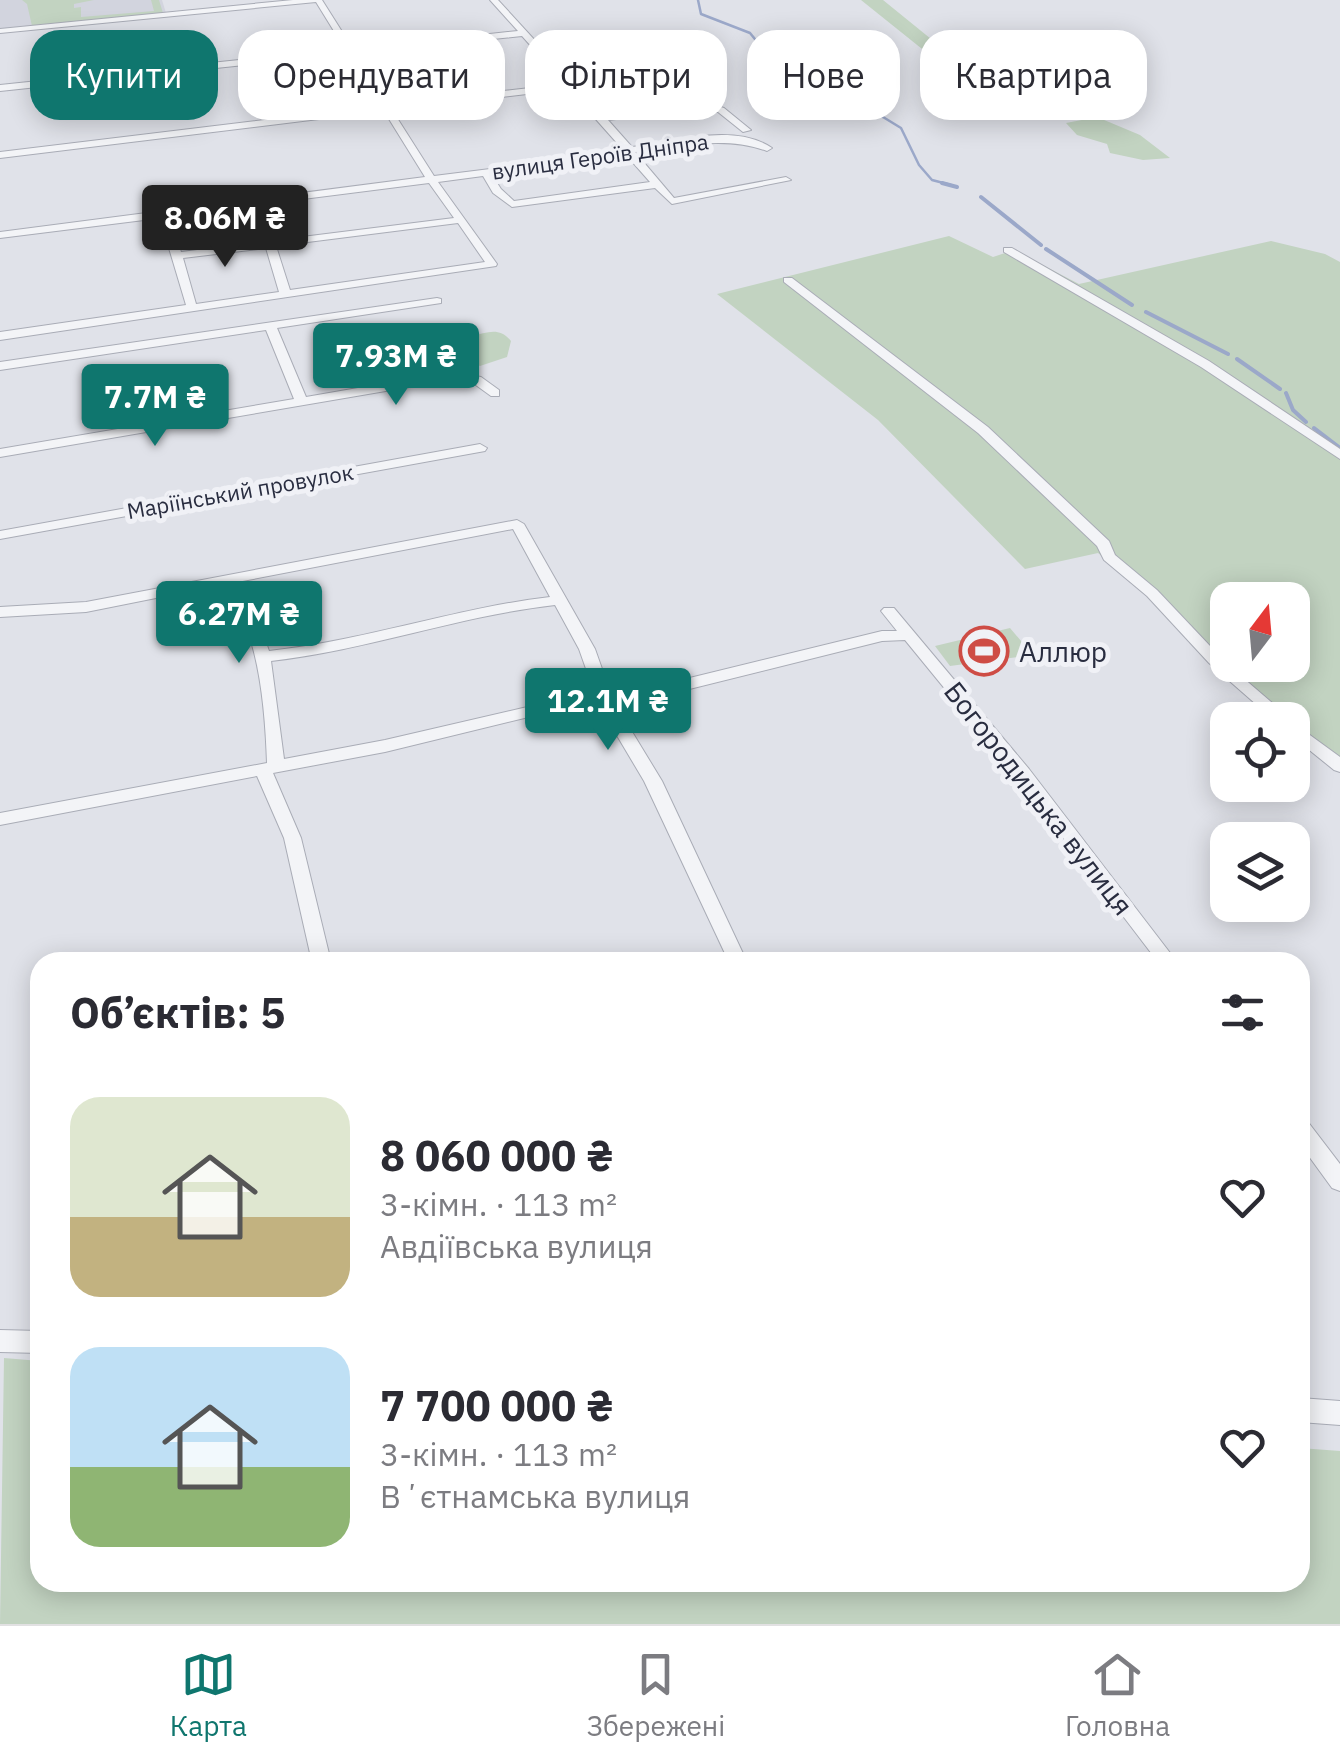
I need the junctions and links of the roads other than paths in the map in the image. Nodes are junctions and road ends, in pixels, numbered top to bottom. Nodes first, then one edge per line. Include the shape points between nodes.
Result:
1 (318, 0) edge
2 (494, 0) edge
3 (337, 30) edge
4 (0, 31) edge
5 (525, 33) joint
6 (505, 35) edge
7 (238, 63) edge
8 (0, 88) edge
9 (727, 115) edge
10 (300, 120) edge
11 (393, 120) edge
12 (602, 120) edge
13 (746, 130) junction
14 (732, 139) junction
15 (630, 152) junction
16 (0, 155) edge
17 (485, 172) junction
18 (431, 179) junction
19 (786, 180) dead end
20 (654, 184) junction
21 (164, 214) junction
22 (460, 220) junction
23 (0, 235) edge
24 (270, 247) junction
25 (1008, 250) dead end
26 (176, 256) junction
27 (788, 280) dead end
28 (285, 293) junction
29 (437, 301) dead end
30 (192, 308) junction
31 (271, 328) junction
32 (0, 336) edge
33 (0, 366) edge
34 (495, 392) dead end
35 (302, 404) junction
36 (480, 448) dead end
37 (0, 453) edge
38 (1340, 455) edge
39 (0, 535) edge
40 (178, 589) junction
41 (558, 600) junction
42 (889, 611) dead end
43 (0, 612) edge
44 (908, 635) junction
45 (260, 656) junction
46 (1264, 702) edge
47 (606, 703) junction
48 (1310, 742) edge
49 (1340, 766) edge
50 (269, 768) junction
51 (0, 819) edge
52 (320, 952) edge
53 (733, 952) edge
54 (1160, 952) edge
55 (1310, 1141) edge
56 (1340, 1181) edge
57 (0, 1341) edge
58 (30, 1342) edge
59 (1310, 1411) edge
60 (1340, 1413) edge

1 - 3 street
1 - 4 street
2 - 5 street
5 - 6 street
7 - 8 street
9 - 13 street
10 - 16 street
11 - 18 street
12 - 15 street
13 - 14 street
13 - 14 street, вулиця Героїв Дніпра via 763,145
14 - 15 street, вулиця Героїв Дніпра
15 - 17 street, вулиця Героїв Дніпра
15 - 20 street
17 - 18 street, вулиця Героїв Дніпра
17 - 20 street via 508,204
18 - 21 street, вулиця Героїв Дніпра
18 - 22 street
19 - 20 street via 672,200
21 - 23 street, вулиця Героїв Дніпра
21 - 26 street
22 - 24 street
22 - 28 street via 492,264
24 - 26 street
24 - 28 street
25 - 38 street via 1205,364
26 - 30 street
27 - 46 street via 984,430
28 - 30 street
29 - 31 street
30 - 32 street
31 - 33 street
31 - 35 street
34 - 35 street via 450,376
35 - 37 street
36 - 39 street, Маріїнський провулок
40 - 41 street via 494,525 520,526
40 - 43 street via 86,607
40 - 45 street via 236,588
41 - 45 street via 306,654
41 - 47 street via 587,648
42 - 44 street, Богородицька вулиця
44 - 47 street
44 - 54 street, Богородицька вулиця
45 - 50 street via 269,689
47 - 50 street via 570,702
47 - 53 street via 660,796
48 - 49 street
50 - 51 street
50 - 52 street
55 - 56 street
57 - 58 street
59 - 60 street

